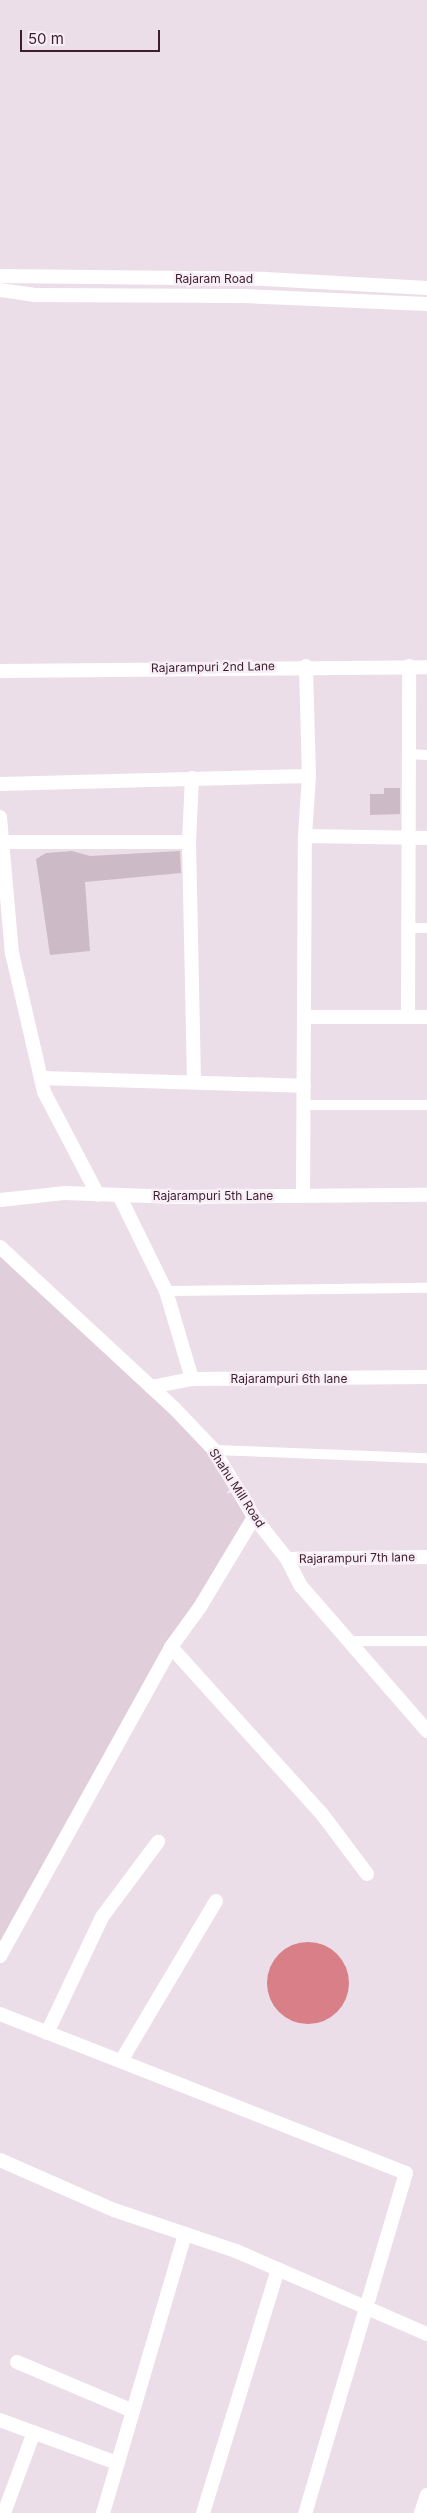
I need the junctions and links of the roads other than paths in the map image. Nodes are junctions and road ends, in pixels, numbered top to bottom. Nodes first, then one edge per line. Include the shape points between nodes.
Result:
1 (0, 276) edge
2 (427, 288) edge
3 (0, 290) edge
4 (427, 304) edge
5 (306, 666) junction
6 (409, 666) junction
7 (427, 667) edge
8 (0, 671) edge
9 (409, 754) junction
10 (427, 755) edge
11 (309, 776) junction
12 (192, 778) junction
13 (0, 784) edge
14 (0, 817) edge
15 (305, 836) junction
16 (409, 838) junction
17 (427, 838) edge
18 (2, 842) junction
19 (189, 842) junction
20 (408, 928) junction
21 (427, 928) edge
22 (304, 1017) junction
23 (408, 1017) junction
24 (427, 1017) edge
25 (41, 1078) junction
26 (194, 1082) junction
27 (304, 1086) junction
28 (304, 1105) junction
29 (427, 1106) edge
30 (98, 1195) junction
31 (119, 1195) junction
32 (427, 1195) edge
33 (303, 1196) junction
34 (0, 1200) edge
35 (0, 1248) edge
36 (427, 1288) edge
37 (166, 1291) junction
38 (427, 1377) edge
39 (192, 1379) junction
40 (151, 1387) junction
41 (214, 1450) junction
42 (427, 1458) edge
43 (254, 1517) junction
44 (427, 1557) edge
45 (287, 1559) junction
46 (348, 1641) junction
47 (427, 1641) edge
48 (170, 1647) junction
49 (427, 1731) edge
50 (158, 1842) dead end
51 (367, 1874) dead end
52 (216, 1901) dead end
53 (0, 1956) edge
54 (0, 2014) edge
55 (47, 2032) junction
56 (121, 2061) junction
57 (0, 2160) edge
58 (184, 2234) junction
59 (278, 2269) junction
60 (366, 2306) junction
61 (427, 2334) edge
62 (17, 2362) dead end
63 (133, 2411) junction
64 (0, 2420) edge
65 (34, 2432) junction
66 (117, 2463) junction
67 (427, 2495) edge
68 (4, 2513) edge
69 (103, 2513) edge
70 (203, 2513) edge
71 (305, 2513) edge
72 (421, 2513) edge

1 - 2 street, Rajaram Road via 264,279
3 - 4 street via 34,295 234,296
5 - 6 street, Rajarampuri 2nd Lane
5 - 8 street, Rajarampuri 2nd Lane
5 - 11 street
6 - 7 street, Rajarampuri 2nd Lane
6 - 9 street
9 - 10 lane
9 - 16 street
11 - 12 street
11 - 15 street
12 - 13 street
12 - 19 street
14 - 18 street
15 - 16 street
15 - 22 street
16 - 17 street
16 - 20 street
18 - 19 street
18 - 25 street via 12,954
19 - 26 street
20 - 21 lane
20 - 23 street
22 - 23 street
22 - 27 street
23 - 24 street
25 - 26 street
25 - 30 street via 44,1092
26 - 27 street
27 - 28 street
28 - 29 lane
28 - 33 street
30 - 31 street, Rajarampuri 5th Lane
30 - 34 street, Rajarampuri 5th Lane via 64,1193
31 - 33 street, Rajarampuri 5th Lane
31 - 37 street
32 - 33 street, Rajarampuri 5th Lane
35 - 40 street, Shahu Mill Road
36 - 37 lane
37 - 39 street
38 - 39 street, Rajarampuri 6th lane
39 - 40 street, Rajarampuri 6th lane
40 - 41 street, Shahu Mill Road
41 - 42 lane
41 - 43 street, Shahu Mill Road
43 - 45 street, Shahu Mill Road
43 - 48 street via 200,1607
44 - 45 street, Rajarampuri 7th lane
45 - 46 street, Shahu Mill Road via 301,1586
46 - 47 lane
46 - 49 street, Shahu Mill Road
48 - 51 street via 322,1814
48 - 53 street
50 - 55 street via 102,1917
52 - 56 street
54 - 55 street
55 - 56 street
56 - 60 street via 406,2173
57 - 58 street via 114,2210
58 - 59 street
58 - 63 street
59 - 60 street
59 - 70 street
60 - 61 street
60 - 71 street
62 - 63 street
63 - 66 street
64 - 65 street
65 - 66 street
65 - 68 street
66 - 69 street
67 - 72 street

